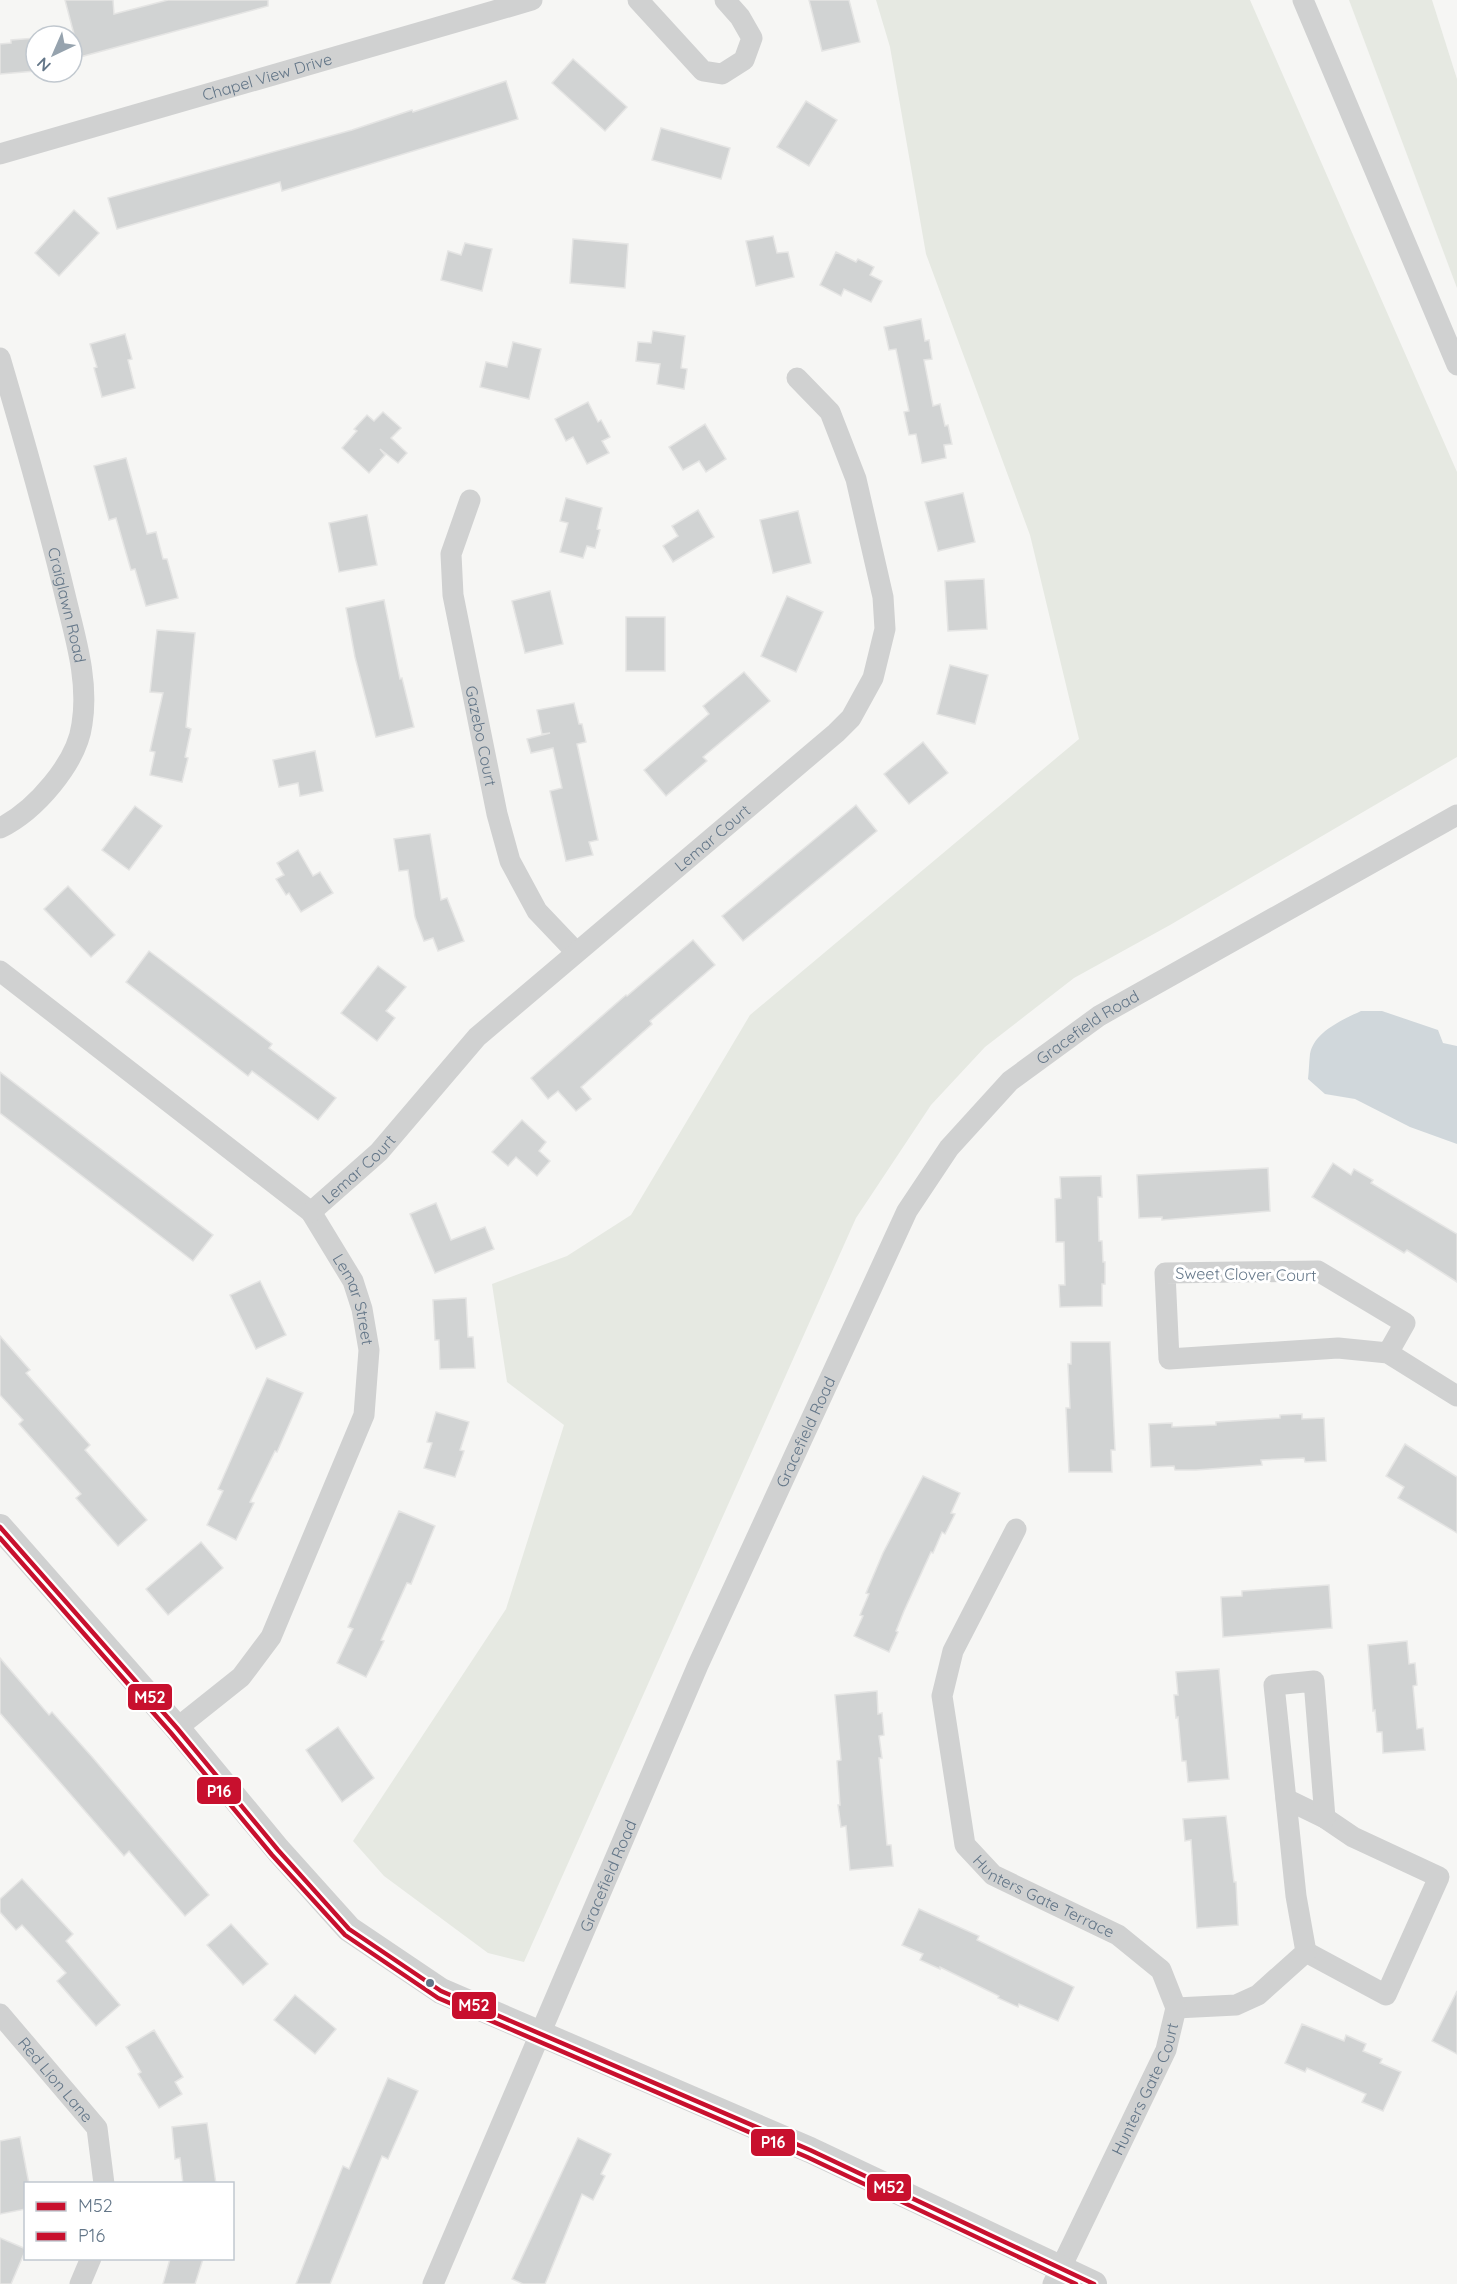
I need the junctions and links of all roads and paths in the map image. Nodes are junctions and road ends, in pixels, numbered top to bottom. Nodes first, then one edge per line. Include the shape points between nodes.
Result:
1 (532, 0) edge
2 (638, 0) edge
3 (725, 0) edge
4 (1303, 0) edge
5 (0, 154) edge
6 (0, 358) edge
7 (1457, 365) edge
8 (797, 378) dead end
9 (470, 500) dead end
10 (1457, 815) edge
11 (0, 828) edge
12 (576, 952) junction
13 (0, 971) edge
14 (311, 1212) junction
15 (1388, 1353) junction
16 (1457, 1396) edge
17 (0, 1527) edge
18 (1016, 1528) dead end
19 (177, 1728) junction
20 (1286, 1799) junction
21 (1325, 1818) junction
22 (1306, 1952) junction
23 (1176, 2008) junction
24 (0, 2014) edge
25 (539, 2035) junction
26 (104, 2182) edge
27 (91, 2260) edge
28 (1057, 2276) edge
29 (80, 2284) edge
30 (433, 2284) edge
31 (1094, 2284) edge

1 - 5 street, Chapel View Drive
2 - 3 street via 703,71 722,74 744,60 752,38
4 - 7 street
6 - 11 street, Craiglawn Road via 46,516 85,679 82,726 73,752 45,794
8 - 12 street, Lemar Court via 830,412 856,479 882,597 885,629 873,678 851,718 836,733
9 - 12 street, Gazebo Court via 451,554 453,595 497,814 510,861 537,911
10 - 25 street, Gracefield Road via 1099,1016 1010,1081 949,1148 907,1212 837,1363 698,1665
12 - 14 street, Lemar Court via 477,1038 379,1152
13 - 14 street, Lemar Street
14 - 19 street, Lemar Street via 353,1281 362,1309 369,1350 364,1415 271,1637 241,1677
15 - 15 street, Sweet Clover Court via 1338,1348 1169,1359 1165,1273 1318,1271 1405,1323
15 - 16 street, Sweet Clover Court
17 - 19 street
18 - 23 street, Hunters Gate Terrace via 953,1651 942,1696 965,1845 993,1875 1118,1935 1161,1970
19 - 25 street via 349,1929 441,1991
20 - 21 street
20 - 21 street via 1274,1685 1314,1681
20 - 22 street
21 - 22 street via 1353,1837 1439,1877 1386,1995
22 - 23 street, Hunters Gate Court via 1258,1995 1236,2005
23 - 28 street, Hunters Gate Court via 1166,2050
24 - 26 street, Red Lion Lane via 97,2128
25 - 28 street via 810,2150
25 - 30 street, Gracefield Road
27 - 29 street
28 - 31 street

